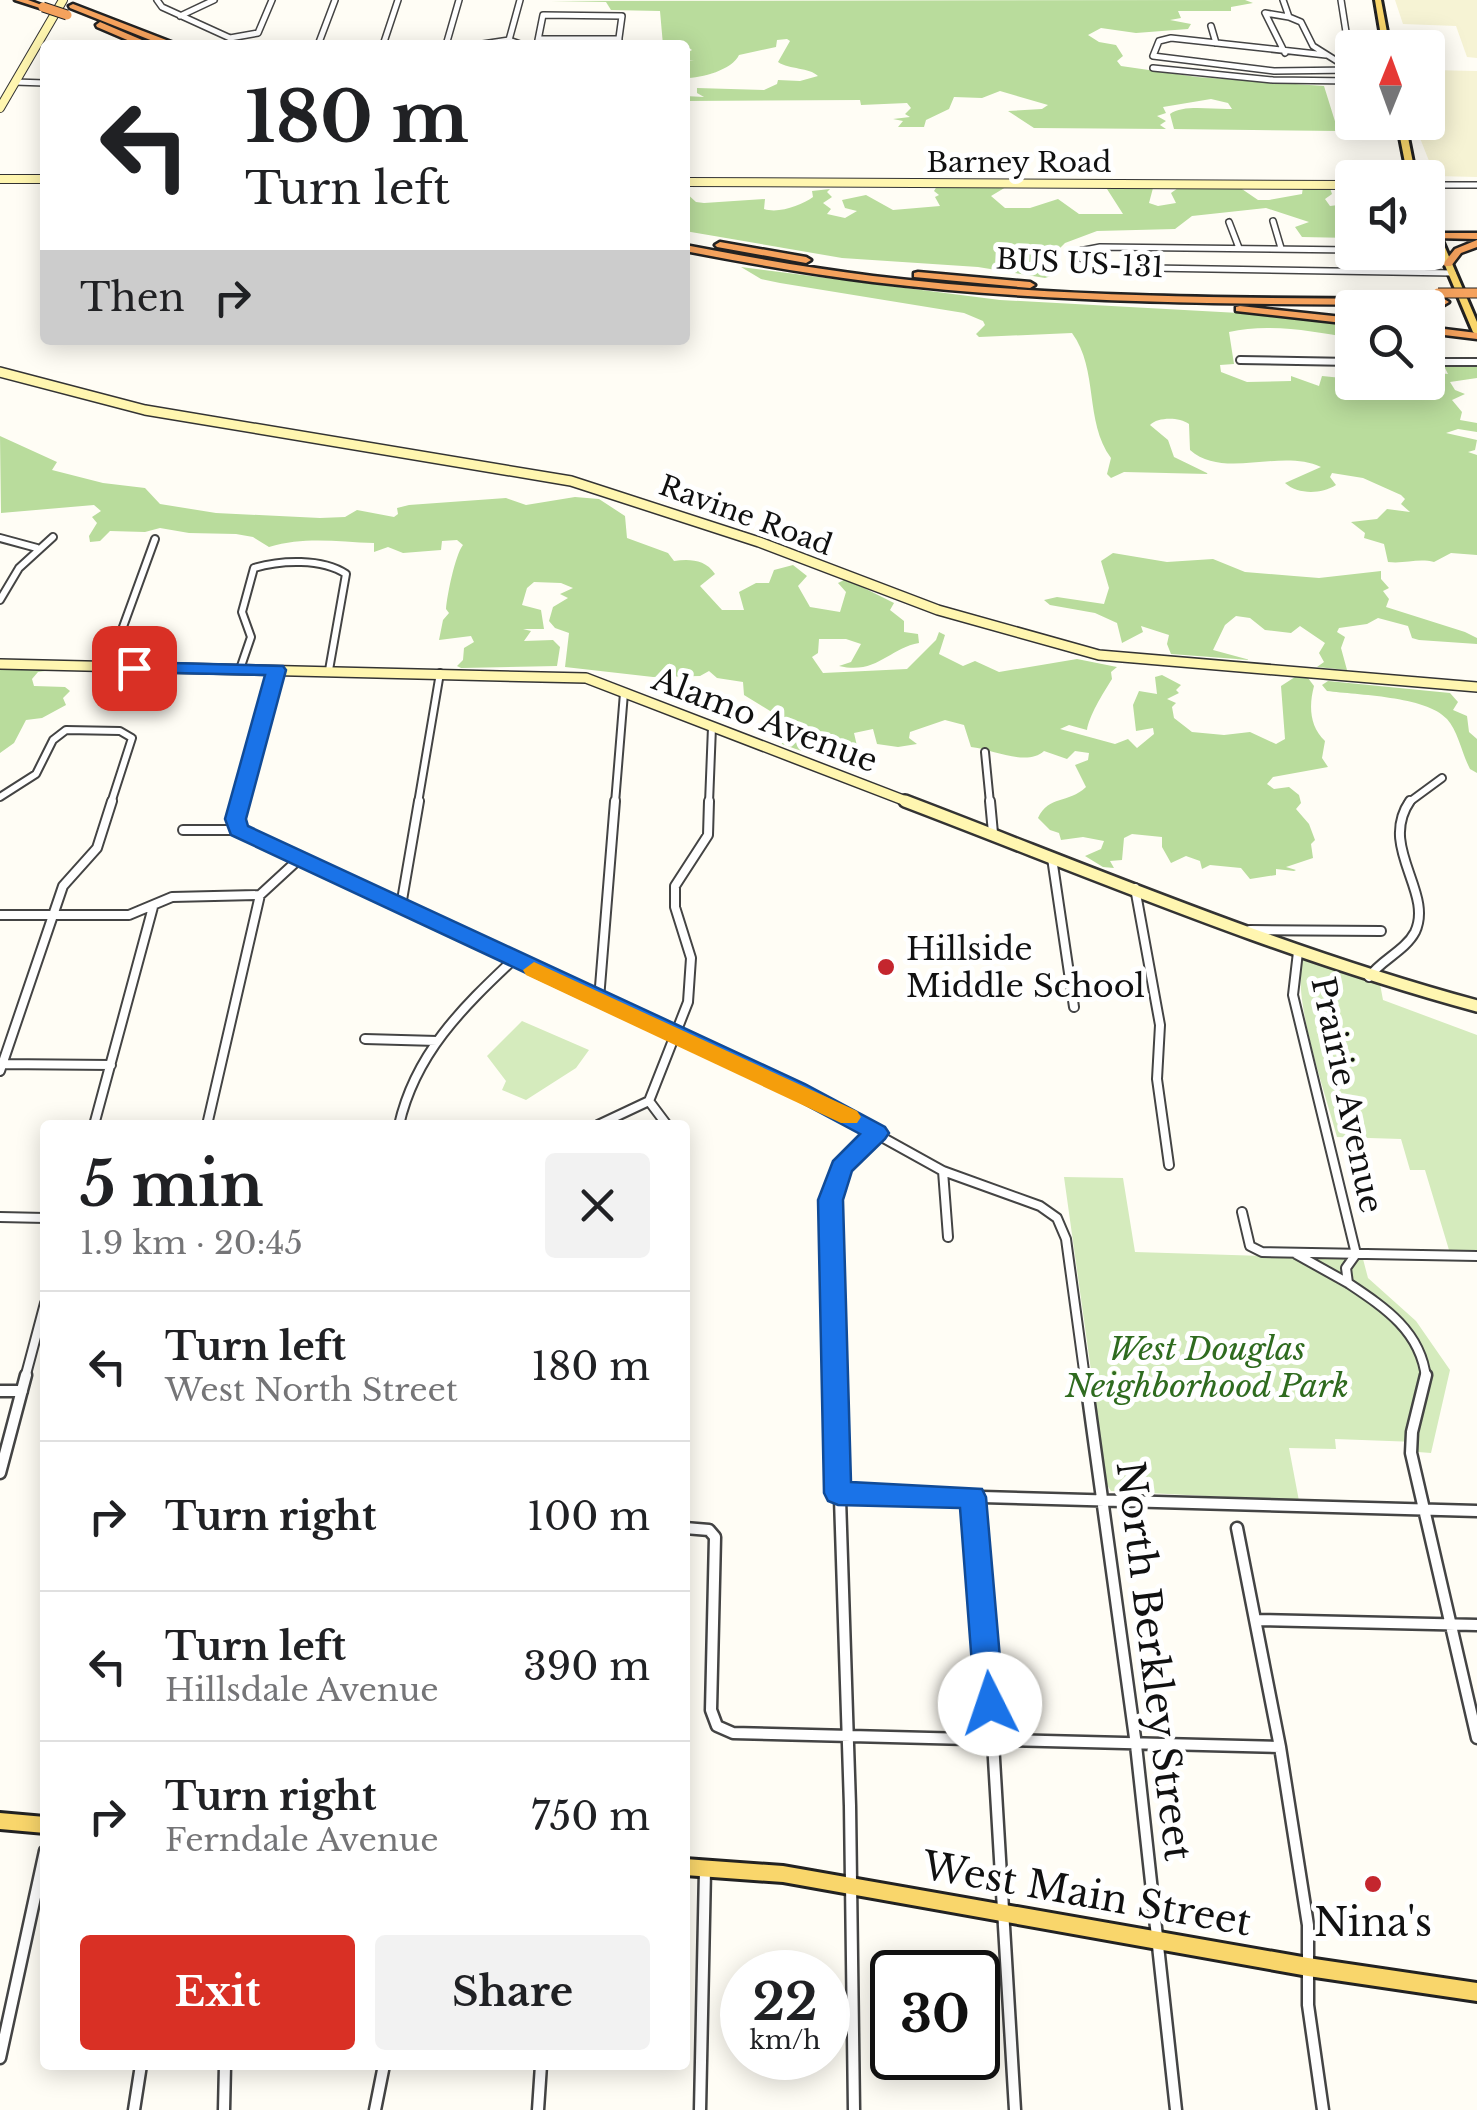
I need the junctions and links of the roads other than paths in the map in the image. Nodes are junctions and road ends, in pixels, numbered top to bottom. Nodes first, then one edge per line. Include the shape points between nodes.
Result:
1 (18, 0) edge
2 (53, 0) edge
3 (63, 0) edge
4 (157, 0) edge
5 (214, 0) edge
6 (272, 0) edge
7 (335, 0) edge
8 (398, 0) edge
9 (459, 0) edge
10 (520, 0) edge
11 (1283, 0) edge
12 (1341, 0) edge
13 (1378, 0) edge
14 (70, 10) junction
15 (180, 16) junction
16 (1289, 16) junction
17 (1211, 26) dead end
18 (1346, 30) edge
19 (1384, 30) edge
20 (40, 40) edge
21 (40, 40) edge
22 (135, 40) edge
23 (157, 40) edge
24 (320, 40) edge
25 (386, 40) edge
26 (447, 40) edge
27 (510, 40) edge
28 (538, 40) edge
29 (619, 40) edge
30 (1216, 43) junction
31 (1286, 53) junction
32 (1326, 55) junction
33 (1335, 60) edge
34 (1153, 68) dead end
35 (1335, 70) edge
36 (1335, 81) edge
37 (16, 82) junction
38 (40, 83) edge
39 (0, 108) edge
40 (0, 179) edge
41 (40, 179) edge
42 (690, 182) edge
43 (1335, 185) edge
44 (1445, 185) edge
45 (1477, 186) edge
46 (1273, 221) dead end
47 (1229, 222) dead end
48 (690, 239) edge
49 (1445, 239) edge
50 (1477, 241) edge
51 (1239, 248) junction
52 (1281, 248) junction
53 (690, 249) edge
54 (1335, 250) edge
55 (1445, 257) edge
56 (1445, 268) edge
57 (1450, 268) junction
58 (1335, 269) edge
59 (1477, 293) edge
60 (1335, 295) edge
61 (1445, 297) edge
62 (1335, 298) edge
63 (1445, 298) edge
64 (1106, 299) junction
65 (1477, 302) edge
66 (1335, 319) edge
67 (1445, 331) edge
68 (1477, 334) edge
69 (1240, 360) dead end
70 (1335, 362) edge
71 (1445, 362) edge
72 (1477, 362) edge
73 (0, 372) edge
74 (54, 537) dead end
75 (0, 538) edge
76 (155, 539) dead end
77 (38, 548) junction
78 (0, 597) edge
79 (0, 664) edge
80 (108, 668) junction
81 (240, 669) junction
82 (276, 670) junction
83 (329, 670) junction
84 (440, 672) junction
85 (1477, 686) edge
86 (624, 693) junction
87 (712, 727) junction
88 (985, 752) dead end
89 (1442, 778) dead end
90 (0, 796) edge
91 (183, 830) dead end
92 (238, 830) junction
93 (993, 833) junction
94 (1052, 856) junction
95 (298, 860) junction
96 (1135, 888) junction
97 (260, 895) junction
98 (153, 906) junction
99 (401, 906) junction
100 (0, 914) edge
101 (52, 916) junction
102 (1244, 930) junction
103 (1380, 930) dead end
104 (1298, 952) junction
105 (513, 960) junction
106 (1369, 977) junction
107 (598, 999) junction
108 (1074, 1006) dead end
109 (1477, 1006) edge
110 (675, 1034) junction
111 (365, 1038) dead end
112 (437, 1040) junction
113 (1, 1066) edge
114 (111, 1066) junction
115 (650, 1101) junction
116 (95, 1120) edge
117 (209, 1120) edge
118 (400, 1120) edge
119 (609, 1120) edge
120 (663, 1120) edge
121 (877, 1133) junction
122 (1169, 1166) dead end
123 (942, 1171) junction
124 (1242, 1212) dead end
125 (0, 1216) edge
126 (40, 1218) edge
127 (948, 1236) dead end
128 (1294, 1253) junction
129 (1356, 1254) junction
130 (1477, 1256) edge
131 (1348, 1284) junction
132 (40, 1322) edge
133 (0, 1391) edge
134 (22, 1391) junction
135 (0, 1474) edge
136 (838, 1493) junction
137 (973, 1497) junction
138 (1104, 1500) junction
139 (1424, 1510) junction
140 (1477, 1511) edge
141 (690, 1528) edge
142 (1237, 1528) dead end
143 (1257, 1620) junction
144 (1452, 1625) junction
145 (1477, 1625) edge
146 (848, 1738) junction
147 (1477, 1738) edge
148 (993, 1742) junction
149 (1136, 1745) junction
150 (1280, 1748) junction
151 (0, 1821) edge
152 (40, 1824) edge
153 (690, 1866) edge
154 (706, 1868) junction
155 (40, 1874) edge
156 (852, 1886) junction
157 (1002, 1912) junction
158 (1158, 1940) junction
159 (1308, 1968) junction
160 (1477, 1992) edge
161 (0, 2058) edge
162 (140, 2070) edge
163 (225, 2070) edge
164 (383, 2070) edge
165 (542, 2070) edge
166 (134, 2110) edge
167 (224, 2110) edge
168 (375, 2110) edge
169 (538, 2110) edge
170 (700, 2110) edge
171 (854, 2110) edge
172 (1015, 2110) edge
173 (1176, 2110) edge
174 (1324, 2110) edge

1 - 14 highway, bridge
2 - 14 highway
3 - 21 street
4 - 15 street
5 - 15 street
6 - 15 street via 258,33 246,38
7 - 24 street
8 - 25 street
9 - 26 street
10 - 27 street
11 - 16 street
12 - 18 street
13 - 19 main road
14 - 22 highway
14 - 23 highway
16 - 31 street via 1265,13
16 - 32 street
17 - 30 street
20 - 37 street
28 - 29 street via 543,15 622,16
30 - 31 street
30 - 35 street via 1164,38 1153,56 1274,71
31 - 32 street
32 - 33 street
34 - 36 street
37 - 38 street
37 - 39 street
40 - 41 street
42 - 43 street, Barney Road
44 - 45 street
46 - 52 street
47 - 51 street
48 - 60 highway, BUS US-131 via 835,265 1006,284
49 - 50 highway
50 - 57 highway via 1458,251
51 - 52 street
51 - 58 street via 1074,252 1080,266
52 - 54 street
53 - 64 highway, BUS US-131 via 889,282
55 - 57 main road
56 - 57 street
57 - 68 main road
59 - 61 highway, BUS US-131, bridge
62 - 64 highway, BUS US-131
63 - 65 highway, BUS US-131
64 - 66 highway
67 - 68 highway
69 - 70 street
71 - 72 street
73 - 85 street, Ravine Road via 145,410 571,480 938,610 1099,655
74 - 77 street
75 - 77 street
76 - 80 street
77 - 78 street
79 - 80 street, Alamo Avenue
80 - 81 street, Alamo Avenue
81 - 82 street, Alamo Avenue
81 - 83 street via 251,637 242,604 255,567 343,568
82 - 83 street, Alamo Avenue
82 - 92 street
83 - 84 street, Alamo Avenue
84 - 86 street, Alamo Avenue via 576,676
84 - 99 street
86 - 87 street, Alamo Avenue
86 - 107 street
87 - 93 street, Alamo Avenue
87 - 110 street via 708,835 674,887 692,967
88 - 93 street
89 - 106 street via 1408,799 1396,828 1417,927
90 - 101 street via 36,774 61,732 130,735 133,744 97,848 62,886
91 - 92 street
92 - 95 street
93 - 94 street, Alamo Avenue
94 - 96 street, Alamo Avenue
94 - 108 street
95 - 97 street
95 - 99 street
96 - 102 street, Alamo Avenue
96 - 122 street via 1160,1025 1157,1080
97 - 98 street via 172,897
97 - 117 street
98 - 101 street via 129,915
98 - 114 street
99 - 105 street
100 - 101 street
101 - 113 street
102 - 103 street
102 - 104 street, Alamo Avenue
104 - 106 street, Alamo Avenue
104 - 129 street, Prairie Avenue via 1293,996
105 - 107 street
105 - 112 street
106 - 109 street, Alamo Avenue
107 - 110 street
110 - 115 street
110 - 121 street
111 - 112 street
112 - 118 street via 410,1081
113 - 114 street
114 - 116 street
115 - 119 street
115 - 120 street
121 - 123 street
121 - 136 street via 841,1167 830,1200
123 - 127 street
123 - 138 street, North Berkley Street via 1040,1206 1061,1222
124 - 128 street via 1254,1250
125 - 126 street
128 - 129 street
128 - 131 street
129 - 130 street
129 - 131 street, Prairie Avenue via 1346,1268
131 - 139 street via 1396,1318 1422,1351 1426,1385 1410,1442
132 - 134 street
133 - 134 street
134 - 135 street
136 - 137 street
136 - 146 street
137 - 138 street
137 - 148 street
138 - 139 street
138 - 149 street, North Berkley Street
139 - 140 street
139 - 144 street
141 - 146 street via 716,1536 711,1710 717,1726 744,1735
142 - 143 street
143 - 144 street
143 - 150 street
144 - 145 street
144 - 147 street
146 - 148 street
146 - 156 street
148 - 149 street
148 - 157 street
149 - 150 street
149 - 158 street, North Berkley Street
150 - 159 street via 1308,1925
151 - 152 main road
153 - 154 main road, West Main Street
154 - 156 main road, West Main Street
154 - 170 street
155 - 161 street
156 - 157 main road, West Main Street
156 - 171 street
157 - 158 main road, West Main Street
157 - 172 street
158 - 159 main road, West Main Street
158 - 173 street, North Berkley Street
159 - 160 main road, West Main Street
159 - 174 street
162 - 166 street
163 - 167 street
164 - 168 street
165 - 169 street

